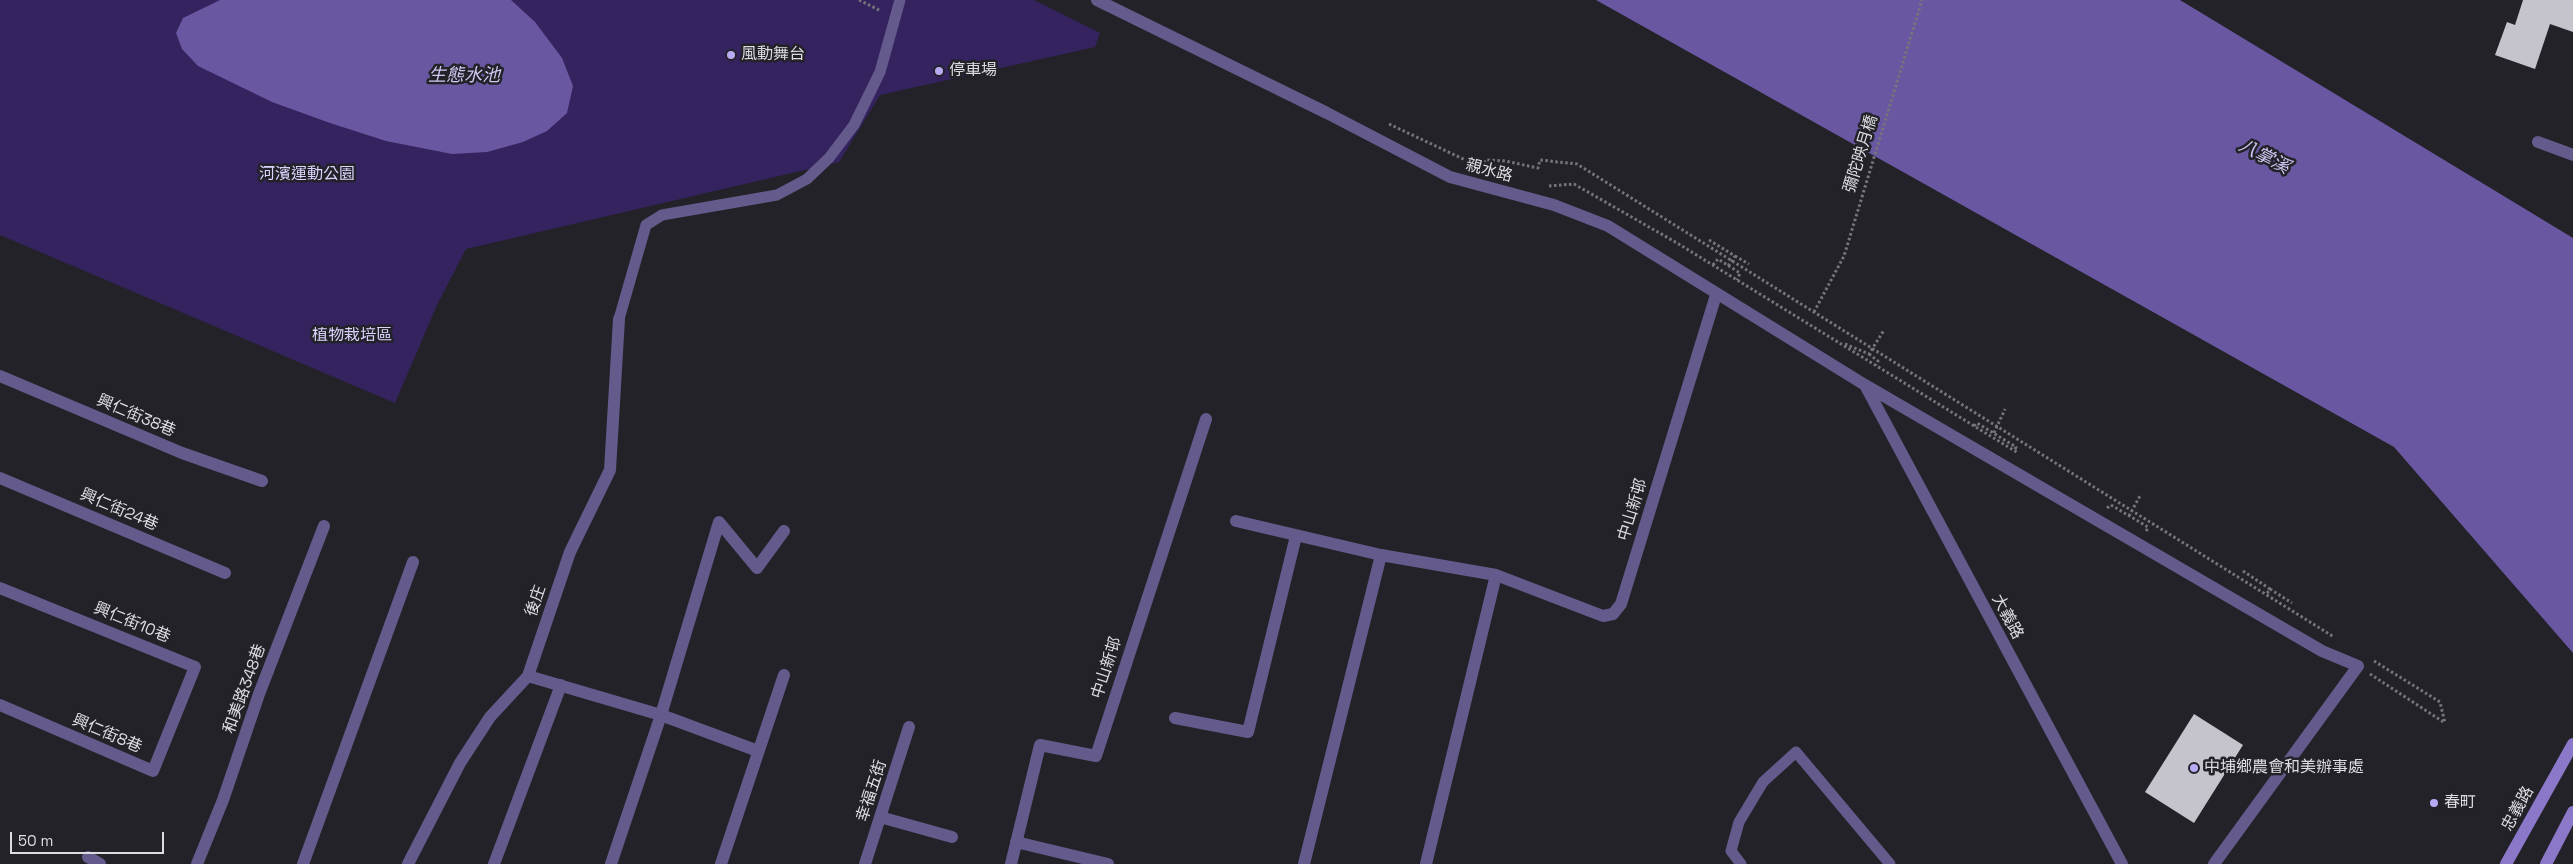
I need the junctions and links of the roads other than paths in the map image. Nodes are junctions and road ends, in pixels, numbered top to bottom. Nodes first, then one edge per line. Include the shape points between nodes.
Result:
1 (900, 0) edge
2 (1097, 0) edge
3 (2538, 142) dead end
4 (2573, 155) edge
5 (1716, 294) junction
6 (619, 320) joint
7 (0, 376) edge
8 (1865, 385) junction
9 (1206, 419) dead end
10 (0, 478) edge
11 (262, 481) dead end
12 (1236, 521) dead end
13 (324, 526) dead end
14 (784, 531) dead end
15 (1296, 536) junction
16 (1382, 554) junction
17 (413, 562) dead end
18 (225, 573) dead end
19 (1496, 575) junction
20 (0, 588) edge
21 (784, 675) dead end
22 (528, 676) junction
23 (561, 685) junction
24 (0, 705) edge
25 (661, 716) junction
26 (1175, 718) dead end
27 (172, 723) joint
28 (909, 727) dead end
29 (2573, 744) edge
30 (758, 751) junction
31 (2573, 812) edge
32 (880, 817) junction
33 (952, 837) dead end
34 (1016, 842) junction
35 (88, 857) dead end
36 (100, 864) edge
37 (197, 864) edge
38 (302, 864) edge
39 (408, 864) edge
40 (494, 864) edge
41 (611, 864) edge
42 (721, 864) edge
43 (866, 864) edge
44 (1011, 864) edge
45 (1108, 864) edge
46 (1304, 864) edge
47 (1426, 864) edge
48 (1741, 864) edge
49 (1890, 864) edge
50 (2122, 864) edge
51 (2214, 864) edge
52 (2506, 864) edge
53 (2546, 864) edge

1 - 6 lane via 880,72 854,125 829,158 807,180 777,195 662,214 646,225
2 - 5 street, 親水路 via 1450,177 1554,205 1608,226
3 - 4 street
5 - 8 street, 親水路
5 - 19 street, 中山新邨 via 1621,604 1613,614 1603,616
6 - 22 street, 後庄 via 610,470 570,552
7 - 11 street, 興仁街38巷 via 182,453
8 - 50 street, 大義路
8 - 51 street, 親水路 via 2322,651 2362,661
9 - 34 street, 中山新邨 via 1096,756 1040,746
10 - 18 street, 興仁街24巷
12 - 15 street, 中山新邨
13 - 37 street, 和美路348巷
14 - 25 street via 757,568 719,522
15 - 16 street, 中山新邨
15 - 26 street via 1248,732
16 - 19 street, 中山新邨
16 - 46 street
17 - 38 street
19 - 47 street
20 - 27 street, 興仁街10巷 via 195,667
21 - 30 street
22 - 23 street
22 - 39 street, 後庄 via 490,717 460,763
23 - 25 street
23 - 40 street
24 - 27 street, 興仁街8巷 via 153,771
25 - 30 street
25 - 41 street
28 - 32 street, 幸福五街
29 - 52 street, 忠義路
30 - 42 street
31 - 53 street
32 - 33 street
32 - 43 street, 幸福五街
34 - 44 street, 中山新邨
34 - 45 street
35 - 36 street
48 - 49 lane via 1731,852 1740,822 1762,782 1796,752

